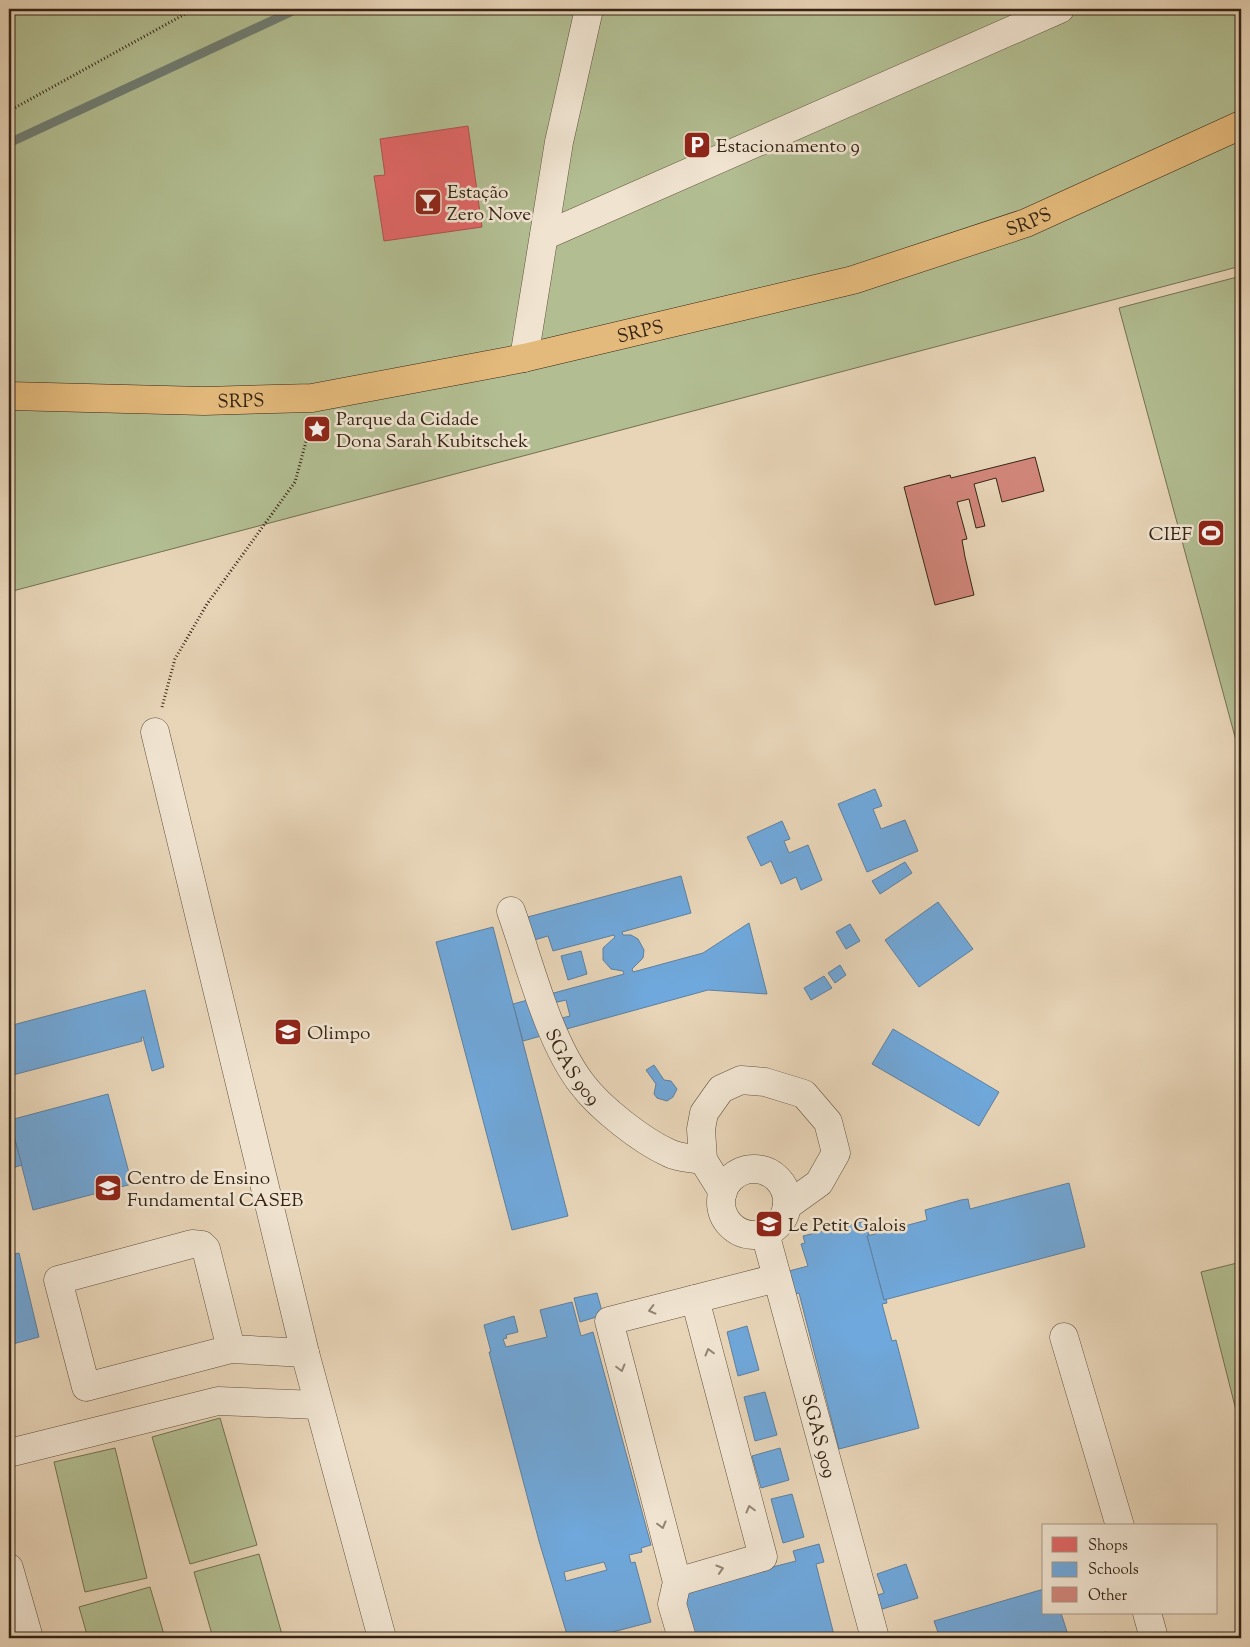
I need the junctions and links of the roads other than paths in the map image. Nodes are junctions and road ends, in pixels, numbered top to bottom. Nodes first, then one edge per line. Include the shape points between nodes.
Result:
1 (589, 9) edge
2 (1060, 9) edge
3 (1241, 125) edge
4 (544, 236) junction
5 (524, 358) junction
6 (9, 396) edge
7 (155, 732) road end
8 (511, 911) dead end
9 (703, 1160) junction
10 (723, 1192) junction
11 (787, 1206) junction
12 (766, 1233) junction
13 (777, 1278) junction
14 (695, 1299) junction
15 (1064, 1337) dead end
16 (231, 1349) junction
17 (305, 1353) junction
18 (318, 1405) junction
19 (9, 1453) edge
20 (1119, 1524) edge
21 (9, 1568) edge
22 (677, 1582) junction
23 (1147, 1614) edge
24 (29, 1638) edge
25 (382, 1638) edge
26 (682, 1638) edge
27 (874, 1638) edge
28 (1154, 1638) edge

1 - 4 lane via 559,142
2 - 4 lane
3 - 5 main road, SRPS via 1026,223 853,280
4 - 5 lane
5 - 6 main road, SRPS via 312,398 204,401
7 - 17 lane
8 - 9 lane, SGAS 909 via 546,1011 582,1084 638,1134 670,1154
9 - 10 lane
9 - 11 lane via 701,1129 704,1113 721,1089 740,1080 765,1082 804,1094 828,1122 836,1153 819,1182
10 - 11 lane via 737,1174 761,1170 781,1183
10 - 12 lane via 721,1204 731,1226 742,1233
11 - 12 lane via 784,1218
12 - 13 lane, SGAS 909
13 - 14 lane
13 - 27 lane, SGAS 909
22 -> 14 lane via 763,1556
14 -> 22 lane via 609,1321
15 - 20 lane
16 - 16 lane via 86,1387 58,1280 192,1244 202,1245 206,1249
16 - 17 lane
17 - 18 lane
18 - 19 lane via 218,1401
18 - 25 lane
21 - 24 lane
22 - 26 lane via 672,1604
23 - 28 lane

